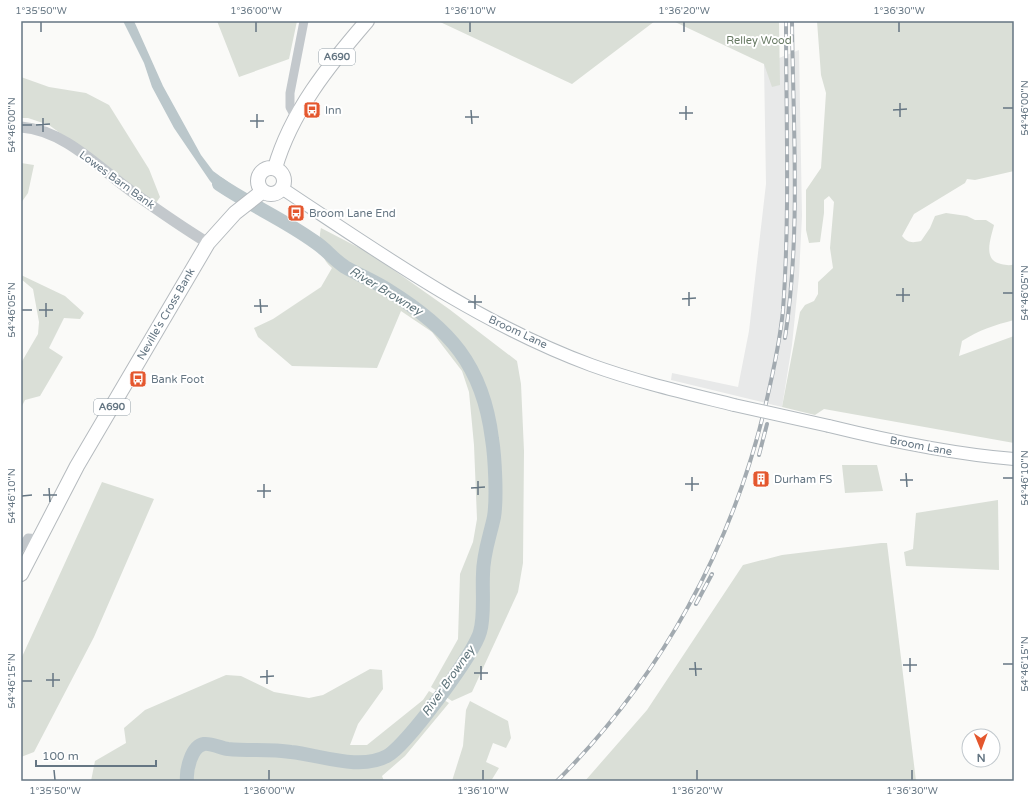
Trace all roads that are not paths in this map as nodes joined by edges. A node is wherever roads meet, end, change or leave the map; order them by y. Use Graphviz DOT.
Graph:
graph roads {
  1 [pos="304,21"];
  2 [pos="367,21"];
  3 [pos="296,118"];
  4 [pos="21,127"];
  5 [pos="275,168"];
  6 [pos="283,189"];
  7 [pos="263,191"];
  8 [pos="208,243"];
  9 [pos="1014,459"];
  10 [pos="39,539"];
  11 [pos="21,548"];
  12 [pos="21,574"];
  1 -- 3 [label="street"];
  2 -- 3 [label="main road, A690"];
  3 -- 5 [label="main road, A690"];
  4 -- 8 [label="street, Lowes Barn Bank"];
  5 -- 6 [label="main road"];
  5 -- 7 [label="main road"];
  6 -- 7 [label="main road"];
  6 -- 9 [label="main road, Broom Lane, bridge"];
  7 -- 8 [label="main road, A690"];
  8 -- 10 [label="main road, Neville's Cross Bank / A690"];
  10 -- 11 [label="street"];
  10 -- 12 [label="main road, Neville's Cross Bank / A690"];
}
